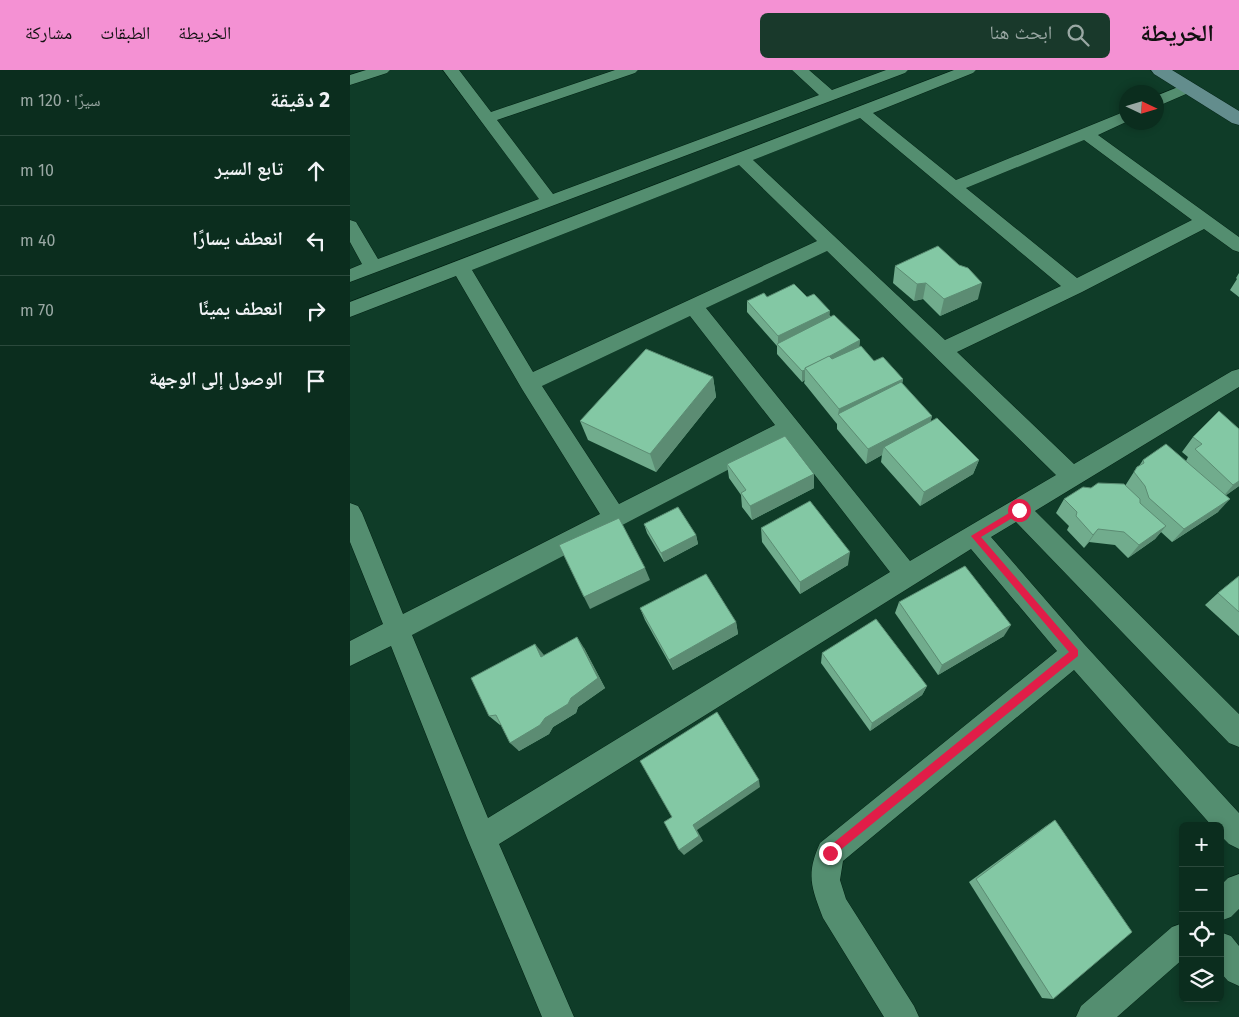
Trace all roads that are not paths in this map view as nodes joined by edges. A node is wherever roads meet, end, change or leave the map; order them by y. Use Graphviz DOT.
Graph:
graph roads {
  1 [pos="382,70"];
  2 [pos="451,70"];
  3 [pos="800,70"];
  4 [pos="900,70"];
  5 [pos="968,70"];
  6 [pos="1160,70"];
  7 [pos="620,72"];
  8 [pos="350,80"];
  9 [pos="1188,88"];
  10 [pos="830,96"];
  11 [pos="1164,98"];
  12 [pos="861,111"];
  13 [pos="486,119"];
  14 [pos="1119,119"];
  15 [pos="1239,119"];
  16 [pos="1086,134"];
  17 [pos="741,158"];
  18 [pos="954,186"];
  19 [pos="550,202"];
  20 [pos="1205,221"];
  21 [pos="350,226"];
  22 [pos="830,242"];
  23 [pos="1239,246"];
  24 [pos="373,267"];
  25 [pos="461,268"];
  26 [pos="350,276"];
  27 [pos="1075,287"];
  28 [pos="694,306"];
  29 [pos="350,310"];
  30 [pos="943,350"];
  31 [pos="1239,378"];
  32 [pos="529,382"];
  33 [pos="791,427"];
  34 [pos="1073,477"];
  35 [pos="1019,510"];
  36 [pos="350,512"];
  37 [pos="615,518"];
  38 [pos="975,536"];
  39 [pos="907,575"];
  40 [pos="398,630"];
  41 [pos="1075,653"];
  42 [pos="350,654"];
  43 [pos="1239,733"];
  44 [pos="1239,834"];
  45 [pos="482,838"];
  46 [pos="1239,889"];
  47 [pos="1224,902"];
  48 [pos="1179,941"];
  49 [pos="1224,952"];
  50 [pos="1239,970"];
  51 [pos="550,1014"];
  52 [pos="903,1017"];
  53 [pos="1092,1017"];
  1 -- 8 [label="street"];
  2 -- 13 [label="street"];
  3 -- 10 [label="street"];
  4 -- 10 [label="street"];
  5 -- 12 [label="street"];
  6 -- 9 [label="street"];
  7 -- 13 [label="street"];
  9 -- 11 [label="street"];
  9 -- 15 [label="street"];
  10 -- 19 [label="street"];
  12 -- 17 [label="street"];
  12 -- 18 [label="street"];
  13 -- 19 [label="street"];
  14 -- 16 [label="street"];
  16 -- 18 [label="street"];
  16 -- 20 [label="street"];
  17 -- 22 [label="street"];
  17 -- 25 [label="street"];
  18 -- 27 [label="street"];
  19 -- 24 [label="street"];
  20 -- 23 [label="street"];
  20 -- 27 [label="street"];
  21 -- 24 [label="street"];
  22 -- 28 [label="street"];
  22 -- 30 [label="street"];
  24 -- 26 [label="street"];
  25 -- 29 [label="street"];
  25 -- 32 [label="street"];
  27 -- 30 [label="street"];
  28 -- 32 [label="street"];
  28 -- 33 [label="street"];
  30 -- 34 [label="street"];
  31 -- 34 [label="street"];
  32 -- 37 [label="street"];
  33 -- 37 [label="street"];
  33 -- 39 [label="street"];
  34 -- 35 [label="street"];
  35 -- 38 [label="street"];
  35 -- 43 [label="street"];
  36 -- 40 [label="street"];
  37 -- 40 [label="street"];
  38 -- 39 [label="street"];
  38 -- 41 [label="street"];
  39 -- 45 [label="street"];
  40 -- 42 [label="street"];
  40 -- 45 [label="street"];
  41 -- 44 [label="street"];
  41 -- 52 [label="street"];
  45 -- 51 [label="street"];
  46 -- 47 [label="street"];
  48 -- 53 [label="street"];
  49 -- 50 [label="street"];
}
